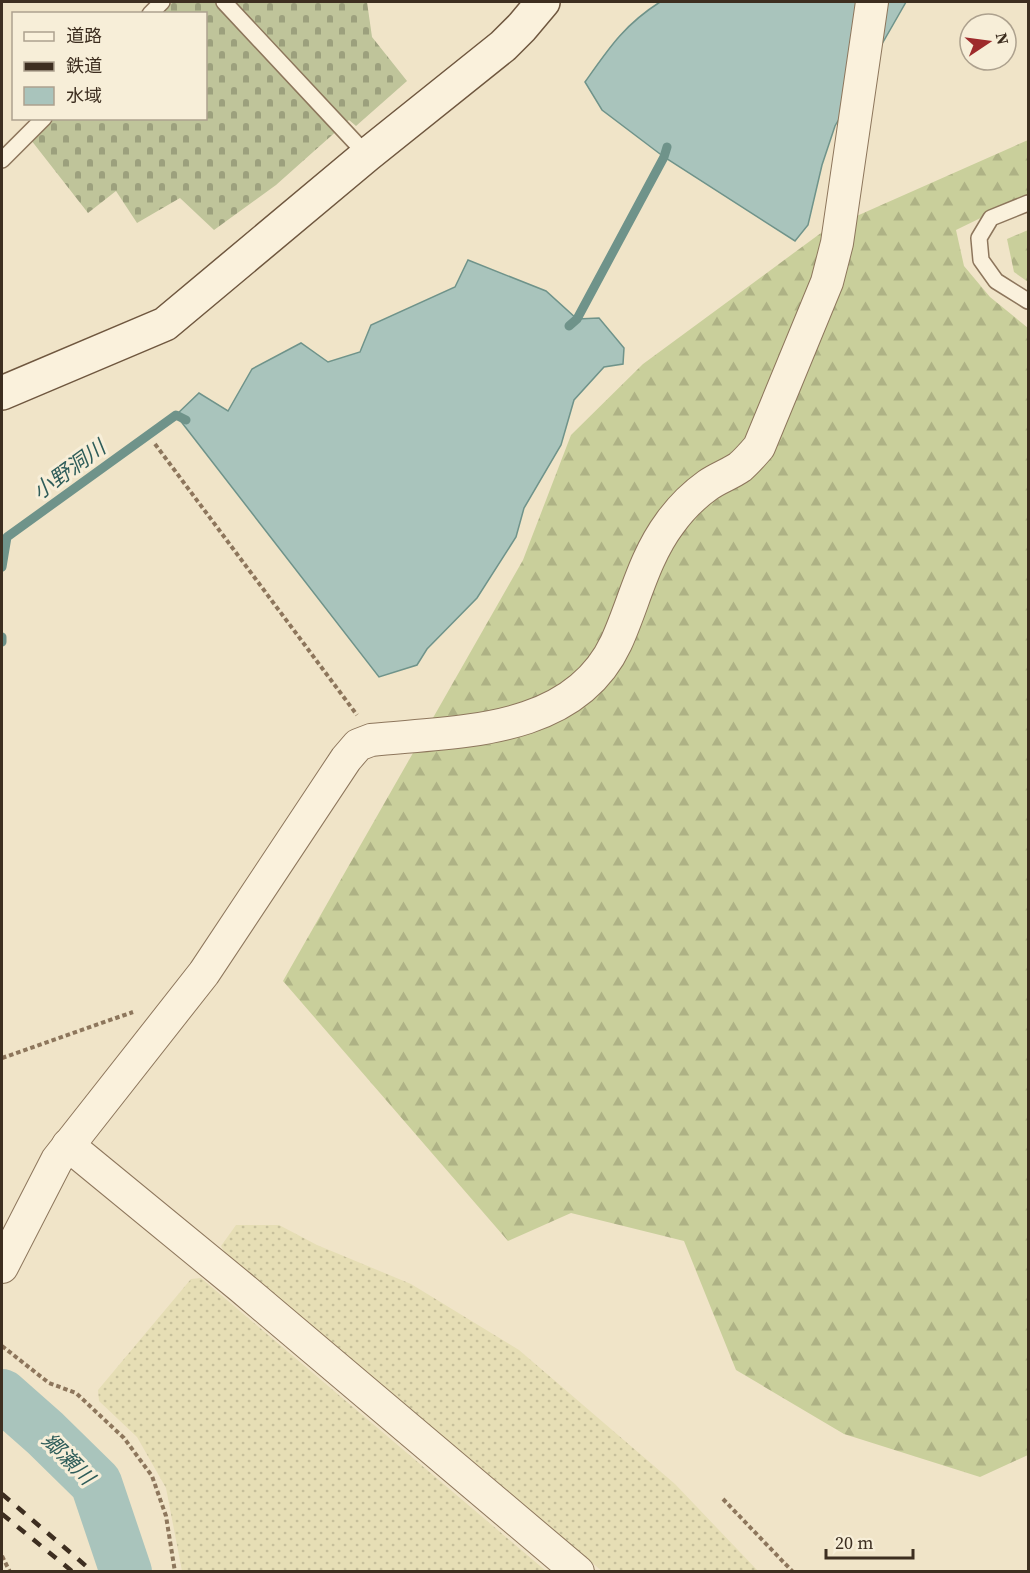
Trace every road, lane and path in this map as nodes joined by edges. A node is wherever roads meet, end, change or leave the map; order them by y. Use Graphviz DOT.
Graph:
graph roads {
  1 [pos="224,2"];
  2 [pos="543,2"];
  3 [pos="872,2"];
  4 [pos="42,120"];
  5 [pos="367,155"];
  6 [pos="2,160"];
  7 [pos="1029,203"];
  8 [pos="1029,301"];
  9 [pos="2,393"];
  10 [pos="155,444"];
  11 [pos="371,740"];
  12 [pos="169,1017"];
  13 [pos="2,1058"];
  14 [pos="68,1145"];
  15 [pos="2,1267"];
  16 [pos="2,1346"];
  17 [pos="723,1499"];
  18 [pos="2,1556"];
  19 [pos="10,1572"];
  20 [pos="175,1572"];
  21 [pos="578,1572"];
  22 [pos="793,1572"];
  1 -- 5 [label="lane"];
  2 -- 5 [label="street"];
  3 -- 11 [label="street"];
  4 -- 6 [label="lane"];
  5 -- 9 [label="street"];
  7 -- 8 [label="lane"];
  10 -- 11 [label="path"];
  11 -- 12 [label="street"];
  12 -- 13 [label="path"];
  12 -- 14 [label="street"];
  14 -- 15 [label="street"];
  14 -- 21 [label="street"];
  16 -- 20 [label="path"];
  17 -- 22 [label="path"];
  18 -- 19 [label="path"];
}
